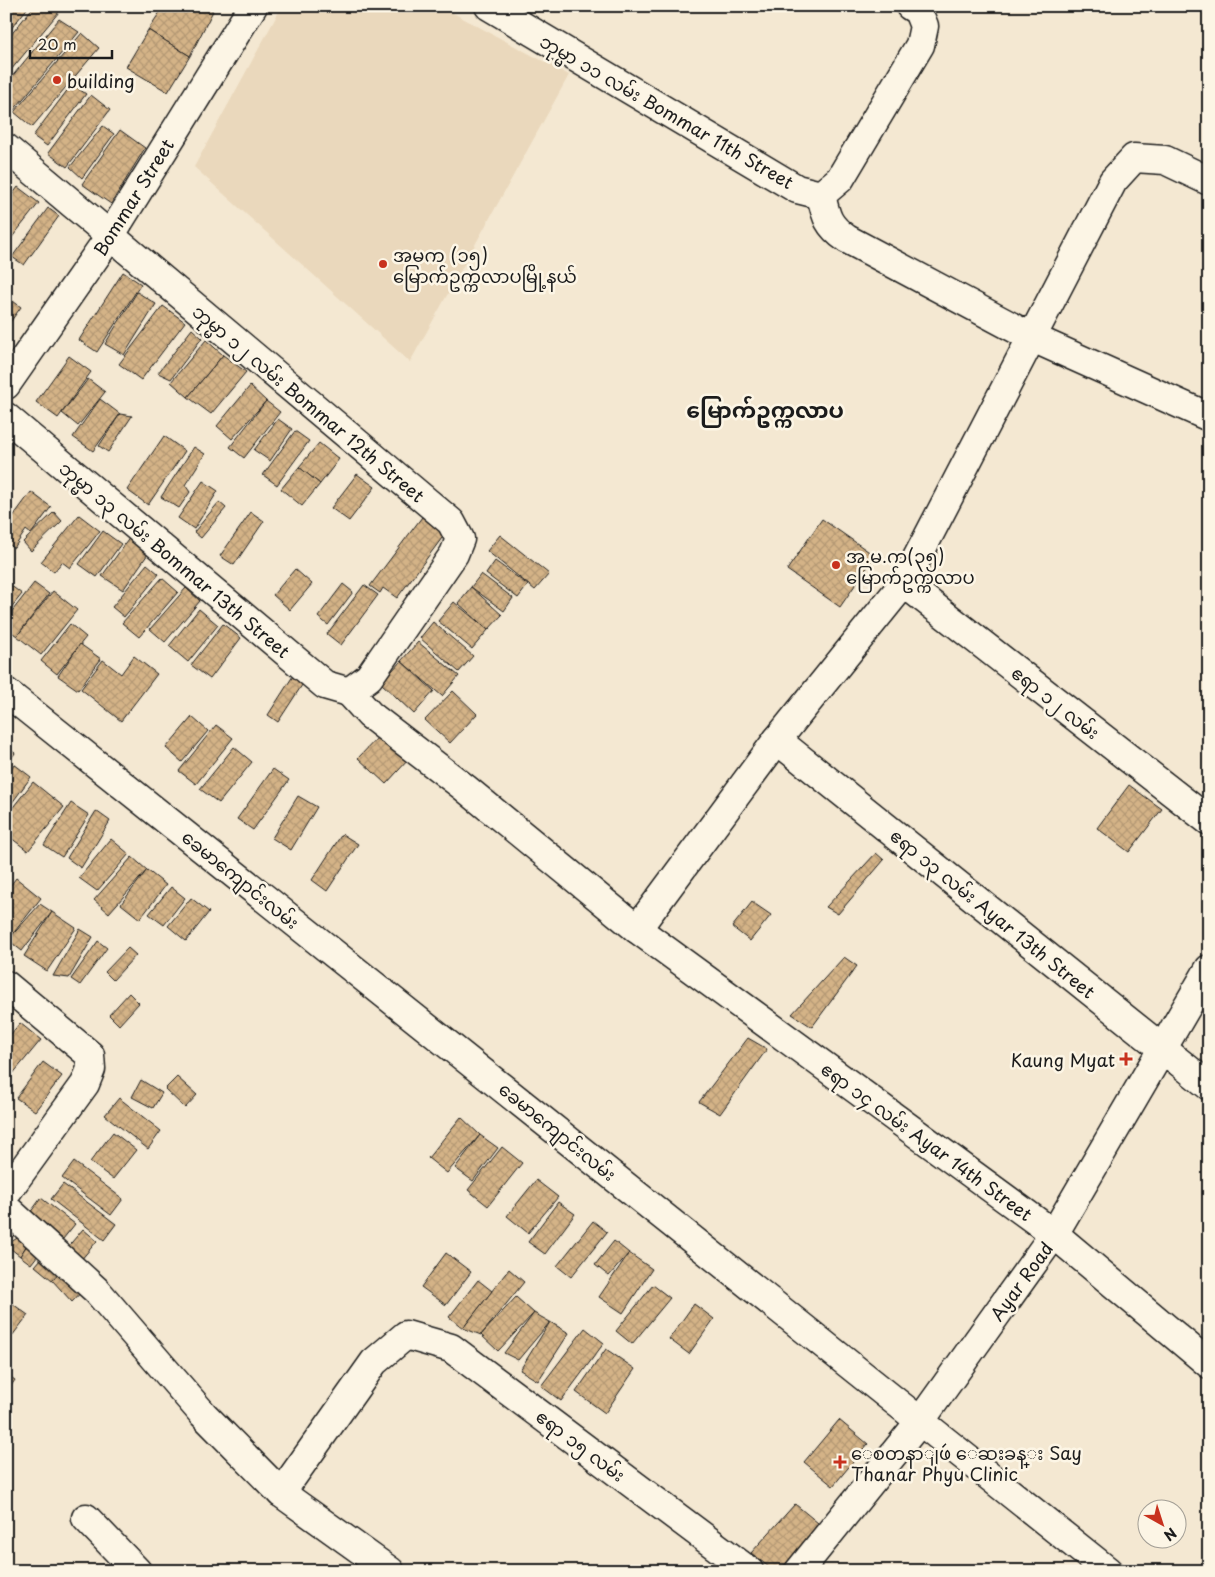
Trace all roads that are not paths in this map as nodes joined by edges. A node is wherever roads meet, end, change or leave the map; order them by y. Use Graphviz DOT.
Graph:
graph roads {
  1 [pos="253,6"];
  2 [pos="489,6"];
  3 [pos="910,6"];
  4 [pos="6,148"];
  5 [pos="1209,180"];
  6 [pos="821,194"];
  7 [pos="110,236"];
  8 [pos="1033,338"];
  9 [pos="6,384"];
  10 [pos="6,417"];
  11 [pos="1209,417"];
  12 [pos="904,583"];
  13 [pos="6,692"];
  14 [pos="349,692"];
  15 [pos="777,740"];
  16 [pos="1209,821"];
  17 [pos="637,929"];
  18 [pos="1209,969"];
  19 [pos="6,985"];
  20 [pos="1162,1048"];
  21 [pos="1209,1086"];
  22 [pos="6,1192"];
  23 [pos="6,1208"];
  24 [pos="1054,1234"];
  25 [pos="1209,1364"];
  26 [pos="921,1420"];
  27 [pos="281,1493"];
  28 [pos="86,1518"];
  29 [pos="137,1571"];
  30 [pos="390,1571"];
  31 [pos="749,1571"];
  32 [pos="799,1571"];
  33 [pos="1108,1571"];
  1 -- 7 [label="street, Bommar Street"];
  2 -- 6 [label="street, ဘုမ္မာ ၁၁ လမ်း Bommar 11th Street"];
  3 -- 6 [label="street"];
  4 -- 7 [label="street, ဘုမ္မာ ၁၂ လမ်း Bommar 12th Street"];
  5 -- 8 [label="street"];
  6 -- 8 [label="street"];
  7 -- 9 [label="street, Bommar Street"];
  7 -- 14 [label="street, ဘုမ္မာ ၁၂ လမ်း Bommar 12th Street"];
  8 -- 11 [label="street"];
  8 -- 12 [label="street"];
  10 -- 14 [label="street, ဘုမ္မာ ၁၃ လမ်း Bommar 13th Street"];
  12 -- 15 [label="street"];
  12 -- 16 [label="street, ဧရာ ၁၂ လမ်း"];
  13 -- 26 [label="street, ခေမာကျောင်းလမ်း"];
  14 -- 17 [label="street, ဧရာ ၁၄ လမ်း Ayar 14th Street"];
  15 -- 17 [label="street"];
  15 -- 20 [label="street, ဧရာ ၁၃ လမ်း Ayar 13th Street"];
  17 -- 24 [label="street, ဧရာ ၁၄ လမ်း Ayar 14th Street"];
  18 -- 20 [label="street, Ayar Road"];
  19 -- 22 [label="street"];
  20 -- 21 [label="street, ဧရာ ၁၃ လမ်း Ayar 13th Street"];
  20 -- 24 [label="street, Ayar Road"];
  23 -- 27 [label="street"];
  24 -- 25 [label="street, ဧရာ ၁၄ လမ်း Ayar 14th Street"];
  24 -- 26 [label="street, Ayar Road"];
  26 -- 32 [label="street, Ayar Road"];
  26 -- 33 [label="street, ခေမာကျောင်းလမ်း"];
  27 -- 30 [label="street"];
  27 -- 31 [label="street, ဧရာ ၁၅ လမ်း"];
  28 -- 29 [label="street"];
}
